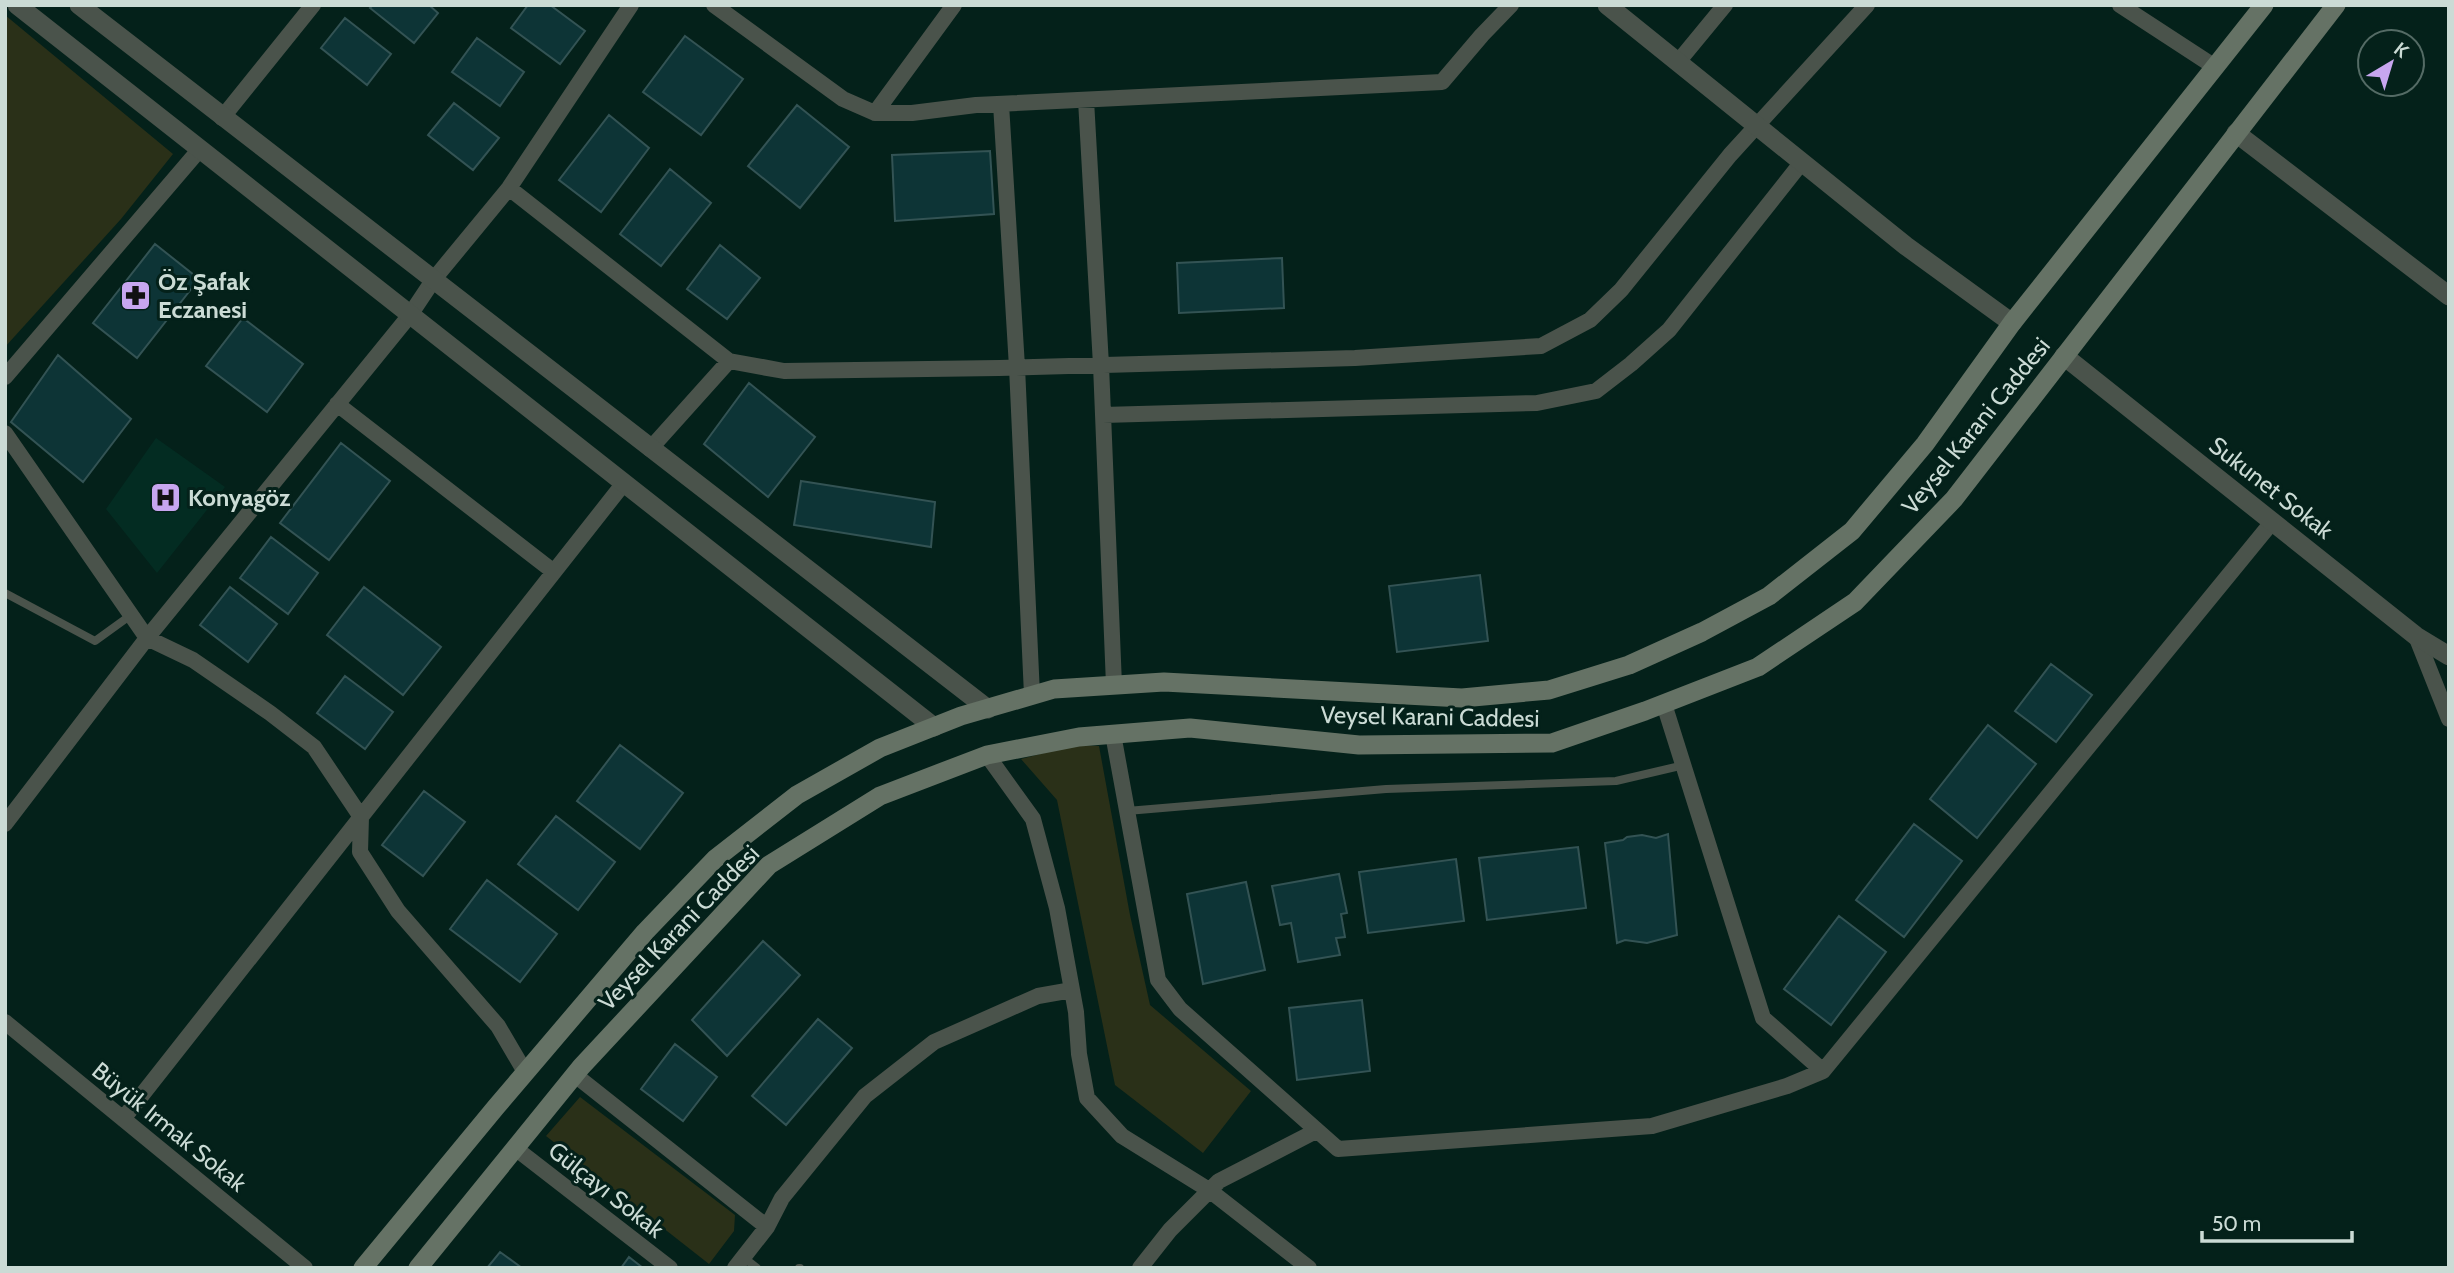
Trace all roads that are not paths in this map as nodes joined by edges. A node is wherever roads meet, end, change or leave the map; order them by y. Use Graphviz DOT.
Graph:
graph roads {
  1 [pos="17,5"];
  2 [pos="79,5"];
  3 [pos="313,5"];
  4 [pos="631,5"];
  5 [pos="714,5"];
  6 [pos="954,5"];
  7 [pos="1511,5"];
  8 [pos="1608,5"];
  9 [pos="1725,5"];
  10 [pos="1867,5"];
  11 [pos="2120,5"];
  12 [pos="2264,5"];
  13 [pos="2336,5"];
  14 [pos="1678,62"];
  15 [pos="2215,67"];
  16 [pos="1086,100"];
  17 [pos="1001,104"];
  18 [pos="875,113"];
  19 [pos="222,118"];
  20 [pos="1756,125"];
  21 [pos="2236,133"];
  22 [pos="200,149"];
  23 [pos="1802,162"];
  24 [pos="509,188"];
  25 [pos="434,279"];
  26 [pos="2449,296"];
  27 [pos="410,315"];
  28 [pos="2012,323"];
  29 [pos="2064,356"];
  30 [pos="729,360"];
  31 [pos="1101,365"];
  32 [pos="1017,367"];
  33 [pos="5,377"];
  34 [pos="337,404"];
  35 [pos="1103,415"];
  36 [pos="5,433"];
  37 [pos="650,449"];
  38 [pos="624,483"];
  39 [pos="2273,521"];
  40 [pos="554,572"];
  41 [pos="5,593"];
  42 [pos="131,615"];
  43 [pos="2416,636"];
  44 [pos="147,638"];
  45 [pos="2449,656"];
  46 [pos="1114,685"];
  47 [pos="1032,695"];
  48 [pos="1664,704"];
  49 [pos="988,709"];
  50 [pos="2449,719"];
  51 [pos="934,727"];
  52 [pos="1114,734"];
  53 [pos="987,755"];
  54 [pos="1684,765"];
  55 [pos="1127,811"];
  56 [pos="361,817"];
  57 [pos="5,824"];
  58 [pos="1072,990"];
  59 [pos="5,1021"];
  60 [pos="1823,1071"];
  61 [pos="525,1072"];
  62 [pos="575,1074"];
  63 [pos="123,1119"];
  64 [pos="1317,1131"];
  65 [pos="515,1148"];
  66 [pos="1209,1190"];
  67 [pos="766,1227"];
  68 [pos="739,1262"];
  69 [pos="305,1268"];
  70 [pos="363,1268"];
  71 [pos="418,1268"];
  72 [pos="670,1268"];
  73 [pos="757,1268"];
  74 [pos="1140,1268"];
  75 [pos="1308,1268"];
  1 -- 22 [label="street"];
  2 -- 19 [label="street"];
  3 -- 19 [label="street"];
  4 -- 24 [label="street"];
  5 -- 18 [label="street"];
  6 -- 18 [label="street"];
  7 -- 16 [label="street"];
  8 -- 14 [label="street"];
  9 -- 14 [label="street"];
  10 -- 20 [label="street"];
  11 -- 15 [label="street"];
  12 -- 15 [label="main road, Veysel Karani Caddesi"];
  13 -- 21 [label="main road, Veysel Karani Caddesi"];
  14 -- 20 [label="street"];
  15 -- 28 [label="main road, Veysel Karani Caddesi"];
  16 -- 17 [label="street"];
  16 -- 31 [label="street"];
  17 -- 18 [label="street"];
  17 -- 32 [label="street"];
  19 -- 25 [label="street"];
  20 -- 23 [label="street"];
  20 -- 31 [label="street"];
  21 -- 26 [label="street"];
  21 -- 29 [label="main road, Veysel Karani Caddesi"];
  22 -- 27 [label="street"];
  22 -- 33 [label="street"];
  23 -- 28 [label="street"];
  23 -- 35 [label="street"];
  24 -- 25 [label="street"];
  24 -- 30 [label="street"];
  25 -- 27 [label="street"];
  25 -- 37 [label="street"];
  27 -- 34 [label="street"];
  27 -- 38 [label="street"];
  28 -- 46 [label="main road, Veysel Karani Caddesi"];
  29 -- 39 [label="street, Sukunet Sokak"];
  29 -- 48 [label="main road, Veysel Karani Caddesi"];
  30 -- 32 [label="street"];
  30 -- 37 [label="street"];
  31 -- 32 [label="street"];
  31 -- 35 [label="street"];
  32 -- 47 [label="street"];
  34 -- 40 [label="street"];
  34 -- 44 [label="street"];
  35 -- 46 [label="street"];
  36 -- 42 [label="street"];
  37 -- 49 [label="street"];
  38 -- 40 [label="street"];
  38 -- 51 [label="street"];
  39 -- 43 [label="street, Sukunet Sokak"];
  39 -- 60 [label="street"];
  40 -- 56 [label="street"];
  41 -- 42 [label="lane"];
  42 -- 44 [label="street"];
  43 -- 45 [label="street, Sukunet Sokak"];
  43 -- 50 [label="street"];
  44 -- 56 [label="street"];
  44 -- 57 [label="street"];
  46 -- 47 [label="main road, Veysel Karani Caddesi"];
  47 -- 49 [label="main road, Veysel Karani Caddesi"];
  48 -- 52 [label="main road, Veysel Karani Caddesi"];
  48 -- 54 [label="street"];
  49 -- 51 [label="main road, Veysel Karani Caddesi"];
  51 -- 61 [label="main road, Veysel Karani Caddesi"];
  52 -- 53 [label="main road, Veysel Karani Caddesi"];
  52 -- 55 [label="street"];
  53 -- 58 [label="street"];
  53 -- 62 [label="main road, Veysel Karani Caddesi"];
  54 -- 55 [label="lane"];
  54 -- 60 [label="street"];
  55 -- 64 [label="street"];
  56 -- 61 [label="street"];
  56 -- 63 [label="street"];
  58 -- 66 [label="street"];
  58 -- 67 [label="street"];
  59 -- 63 [label="street, Büyük Irmak Sokak"];
  60 -- 64 [label="street"];
  61 -- 70 [label="main road, Veysel Karani Caddesi"];
  62 -- 65 [label="main road, Veysel Karani Caddesi"];
  62 -- 67 [label="street"];
  63 -- 69 [label="street, Büyük Irmak Sokak"];
  64 -- 66 [label="street"];
  65 -- 71 [label="main road, Veysel Karani Caddesi"];
  65 -- 72 [label="street, Gülçayı Sokak"];
  66 -- 74 [label="street"];
  66 -- 75 [label="street"];
  67 -- 68 [label="street"];
  68 -- 73 [label="lane"];
}
